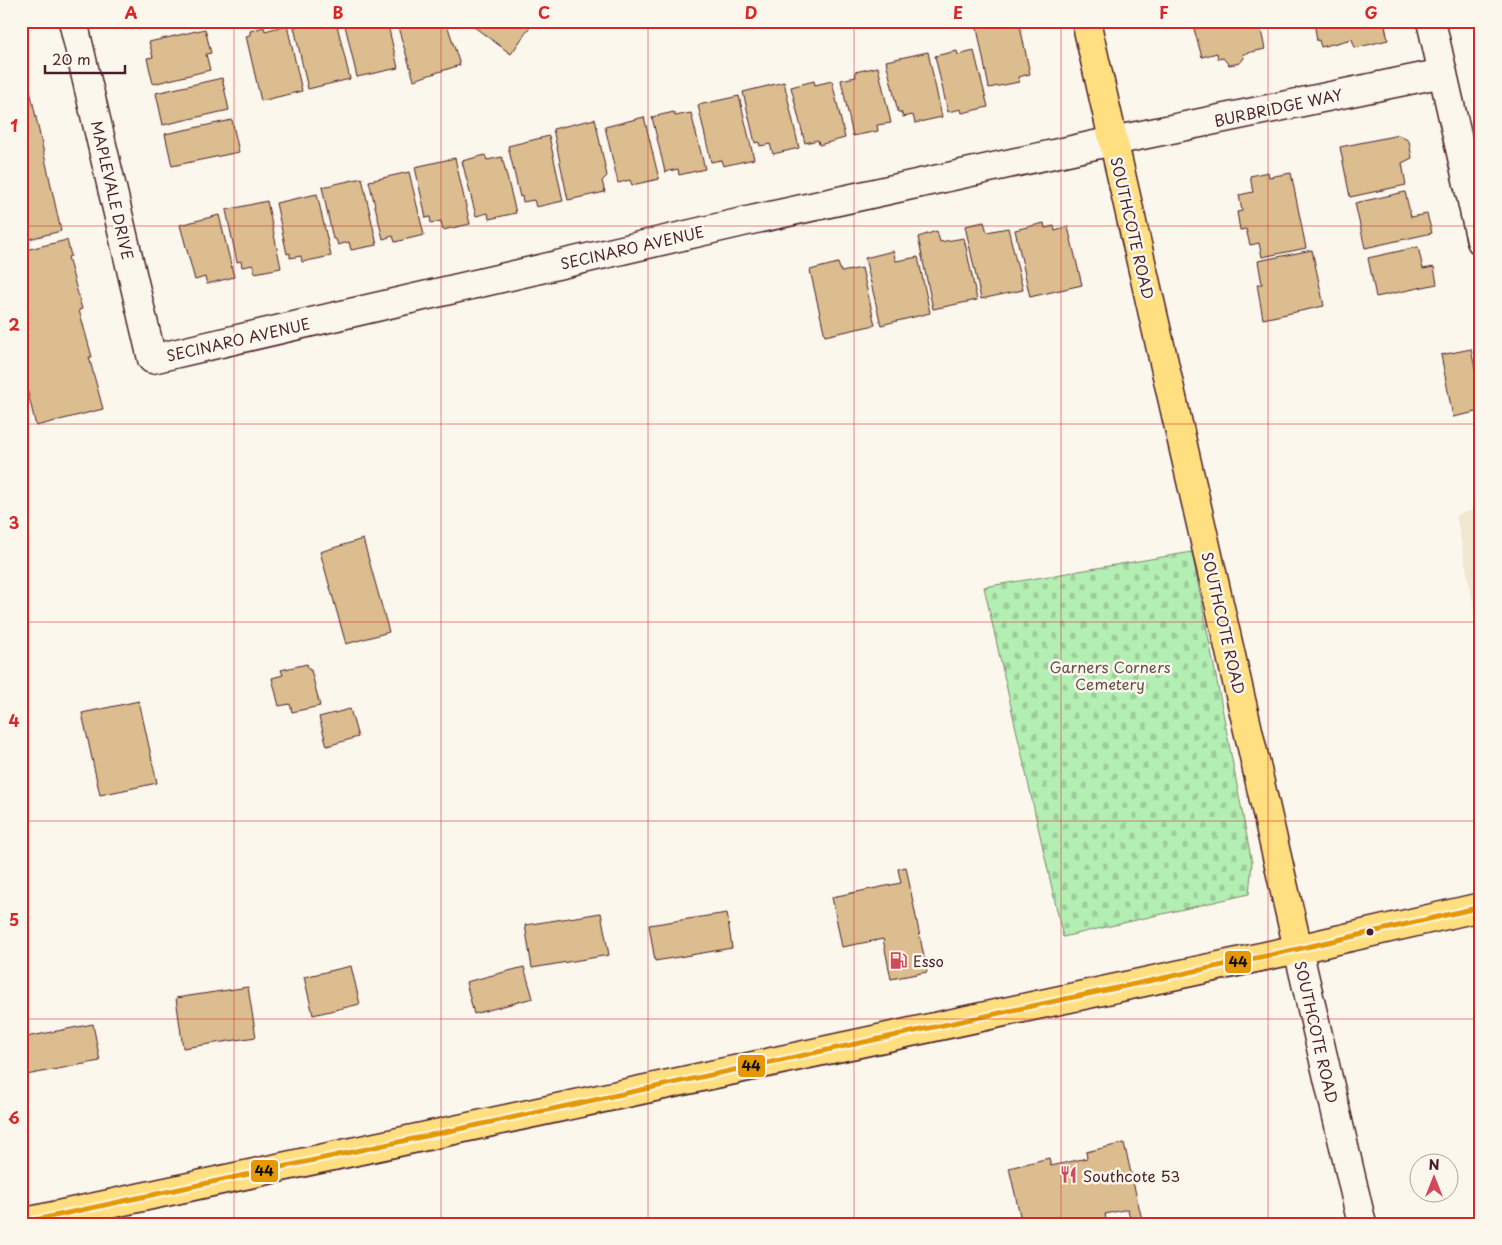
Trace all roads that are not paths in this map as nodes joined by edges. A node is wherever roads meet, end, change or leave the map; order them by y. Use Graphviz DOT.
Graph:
graph roads {
  1 [pos="73,21"];
  2 [pos="1086,21"];
  3 [pos="1431,21"];
  4 [pos="1443,73"];
  5 [pos="1113,141"];
  6 [pos="1481,241"];
  7 [pos="152,359"];
  8 [pos="1481,907"];
  9 [pos="1298,949"];
  10 [pos="21,1223"];
  11 [pos="1362,1224"];
  1 -- 7 [label="street, MAPLEVALE DRIVE"];
  2 -- 5 [label="main road, SOUTHCOTE ROAD"];
  3 -- 4 [label="street"];
  4 -- 5 [label="street, BURBRIDGE WAY"];
  4 -- 6 [label="street"];
  5 -- 7 [label="street, SECINARO AVENUE"];
  5 -- 9 [label="main road, SOUTHCOTE ROAD"];
  8 -- 9 [label="main road"];
  9 -- 10 [label="main road"];
  9 -- 11 [label="street, SOUTHCOTE ROAD"];
}
